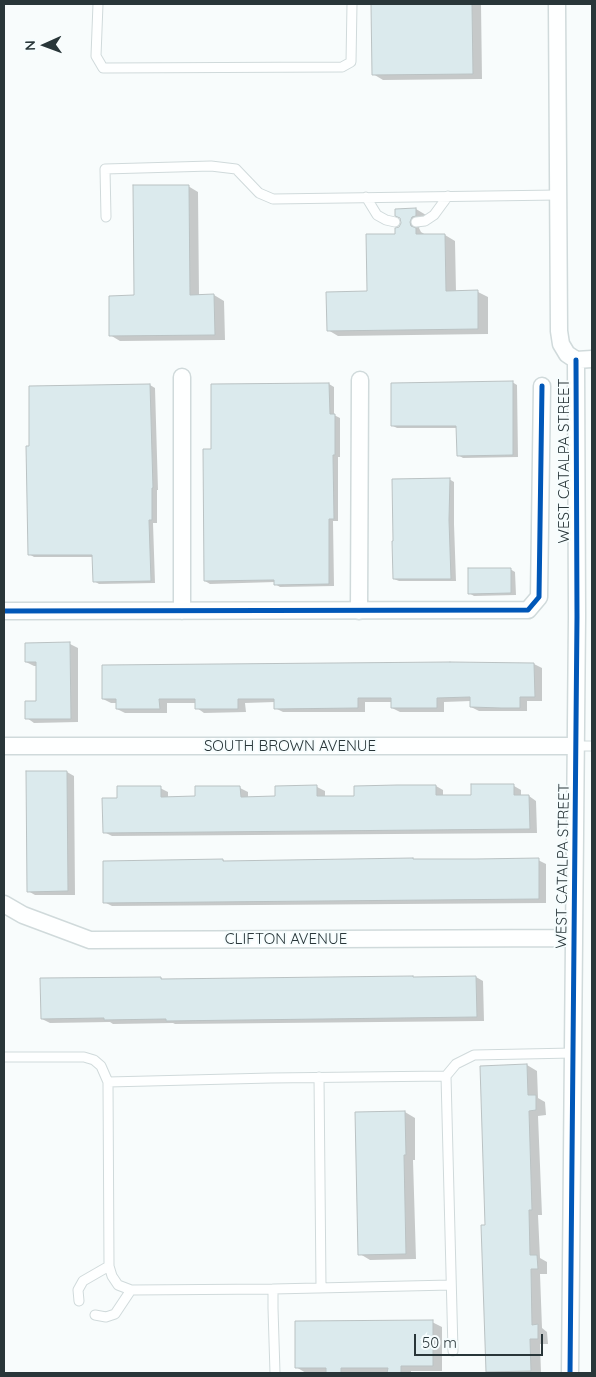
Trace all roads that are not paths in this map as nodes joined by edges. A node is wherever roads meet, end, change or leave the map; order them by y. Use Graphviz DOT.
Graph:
graph roads {
  1 [pos="98,4"];
  2 [pos="352,4"];
  3 [pos="557,4"];
  4 [pos="558,195"];
  5 [pos="448,196"];
  6 [pos="366,197"];
  7 [pos="106,217"];
  8 [pos="395,222"];
  9 [pos="416,222"];
  10 [pos="592,359"];
  11 [pos="576,360"];
  12 [pos="182,377"];
  13 [pos="360,380"];
  14 [pos="542,386"];
  15 [pos="4,611"];
  16 [pos="182,611"];
  17 [pos="359,611"];
  18 [pos="4,746"];
  19 [pos="584,746"];
  20 [pos="4,904"];
  21 [pos="574,938"];
  22 [pos="574,1053"];
  23 [pos="4,1057"];
  24 [pos="446,1076"];
  25 [pos="319,1077"];
  26 [pos="108,1082"];
  27 [pos="109,1266"];
  28 [pos="451,1285"];
  29 [pos="321,1287"];
  30 [pos="273,1289"];
  31 [pos="131,1290"];
  32 [pos="79,1301"];
  33 [pos="95,1315"];
  34 [pos="453,1351"];
  35 [pos="276,1373"];
  36 [pos="570,1373"];
  1 -- 2 [label="lane"];
  3 -- 4 [label="street, WEST CATALPA STREET"];
  4 -- 5 [label="lane"];
  4 -- 11 [label="street, WEST CATALPA STREET"];
  5 -- 6 [label="lane"];
  5 -- 9 [label="lane"];
  6 -- 7 [label="lane"];
  6 -- 8 [label="lane"];
  10 -- 11 [label="street"];
  11 -- 19 [label="street, WEST CATALPA STREET"];
  12 -- 16 [label="street"];
  13 -- 17 [label="street"];
  14 -- 17 [label="street"];
  15 -- 16 [label="street"];
  16 -- 17 [label="street"];
  18 -- 19 [label="street, SOUTH BROWN AVENUE"];
  19 -- 21 [label="street, WEST CATALPA STREET"];
  20 -- 21 [label="street, CLIFTON AVENUE"];
  21 -- 22 [label="street, WEST CATALPA STREET"];
  22 -- 24 [label="lane"];
  22 -- 36 [label="street, WEST CATALPA STREET"];
  23 -- 26 [label="lane"];
  24 -- 25 [label="lane"];
  24 -- 28 [label="lane"];
  25 -- 26 [label="lane"];
  25 -- 29 [label="lane"];
  26 -- 27 [label="lane"];
  27 -- 31 [label="lane"];
  27 -- 32 [label="lane"];
  28 -- 29 [label="lane"];
  28 -- 34 [label="lane"];
  29 -- 30 [label="lane"];
  30 -- 31 [label="lane"];
  30 -- 35 [label="lane"];
  31 -- 33 [label="lane"];
}
